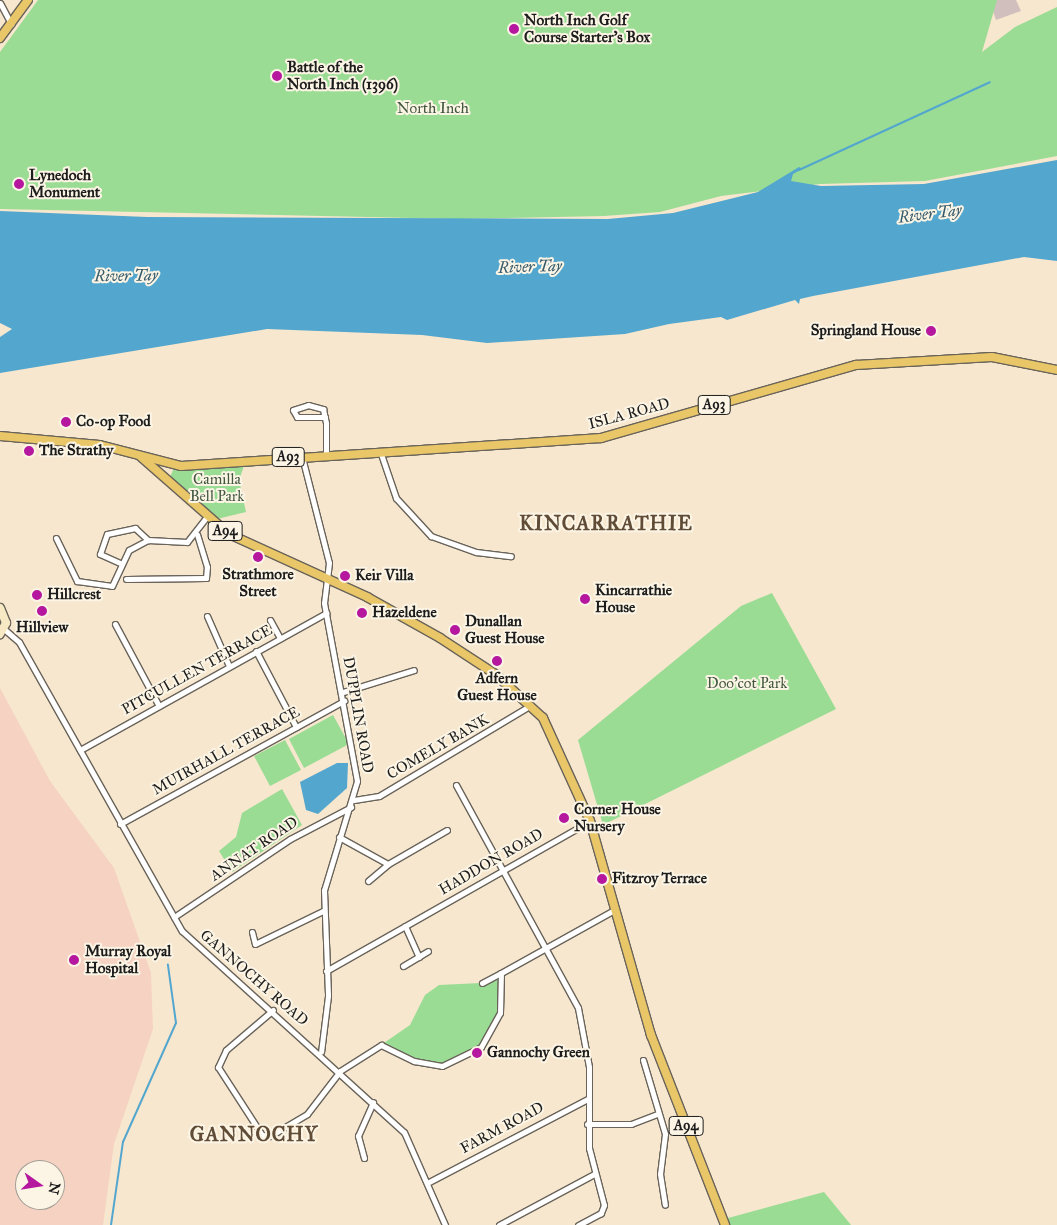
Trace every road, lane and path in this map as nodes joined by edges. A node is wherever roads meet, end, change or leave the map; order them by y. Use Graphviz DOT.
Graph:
graph roads {
  1 [pos="28,0"];
  2 [pos="0,3"];
  3 [pos="11,24"];
  4 [pos="0,38"];
  5 [pos="1057,370"];
  6 [pos="325,417"];
  7 [pos="0,436"];
  8 [pos="380,452"];
  9 [pos="326,455"];
  10 [pos="141,457"];
  11 [pos="302,457"];
  12 [pos="207,516"];
  13 [pos="197,534"];
  14 [pos="56,538"];
  15 [pos="148,540"];
  16 [pos="511,556"];
  17 [pos="120,563"];
  18 [pos="327,578"];
  19 [pos="126,579"];
  20 [pos="0,608"];
  21 [pos="326,613"];
  22 [pos="207,616"];
  23 [pos="270,620"];
  24 [pos="115,624"];
  25 [pos="2,632"];
  26 [pos="280,638"];
  27 [pos="256,651"];
  28 [pos="229,666"];
  29 [pos="414,670"];
  30 [pos="343,692"];
  31 [pos="344,701"];
  32 [pos="532,705"];
  33 [pos="158,706"];
  34 [pos="296,727"];
  35 [pos="80,750"];
  36 [pos="456,785"];
  37 [pos="354,800"];
  38 [pos="351,807"];
  39 [pos="590,821"];
  40 [pos="120,824"];
  41 [pos="447,830"];
  42 [pos="339,837"];
  43 [pos="388,864"];
  44 [pos="503,868"];
  45 [pos="368,881"];
  46 [pos="614,910"];
  47 [pos="323,911"];
  48 [pos="174,917"];
  49 [pos="405,926"];
  50 [pos="252,932"];
  51 [pos="544,945"];
  52 [pos="428,951"];
  53 [pos="418,956"];
  54 [pos="403,966"];
  55 [pos="326,971"];
  56 [pos="501,973"];
  57 [pos="482,982"];
  58 [pos="273,1010"];
  59 [pos="321,1052"];
  60 [pos="642,1060"];
  61 [pos="340,1071"];
  62 [pos="588,1099"];
  63 [pos="373,1102"];
  64 [pos="657,1114"];
  65 [pos="587,1124"];
  66 [pos="364,1158"];
  67 [pos="594,1174"];
  68 [pos="429,1182"];
  69 [pos="664,1205"];
  70 [pos="446,1225"];
  71 [pos="499,1225"];
  72 [pos="578,1225"];
  73 [pos="725,1225"];
  1 -- 3 [label="main road"];
  2 -- 3 [label="street"];
  3 -- 4 [label="main road"];
  5 -- 8 [label="main road, ISLA ROAD / A93"];
  6 -- 6 [label="street"];
  6 -- 9 [label="street"];
  7 -- 10 [label="main road, A93"];
  8 -- 9 [label="main road, ISLA ROAD / A93"];
  8 -- 16 [label="street"];
  9 -- 11 [label="main road, ISLA ROAD / A93"];
  10 -- 11 [label="main road, ISLA ROAD / A93"];
  10 -- 12 [label="main road, A94"];
  11 -- 18 [label="street, DUPPLIN ROAD"];
  12 -- 13 [label="street"];
  12 -- 18 [label="main road, A94"];
  13 -- 15 [label="street"];
  13 -- 19 [label="street"];
  14 -- 17 [label="street"];
  15 -- 17 [label="street"];
  15 -- 17 [label="street"];
  18 -- 21 [label="street, DUPPLIN ROAD"];
  18 -- 32 [label="main road, A94"];
  20 -- 25 [label="street"];
  21 -- 26 [label="street, PITCULLEN TERRACE"];
  21 -- 30 [label="street, DUPPLIN ROAD"];
  22 -- 28 [label="street"];
  23 -- 26 [label="street"];
  24 -- 33 [label="street"];
  25 -- 35 [label="street, GANNOCHY ROAD"];
  26 -- 27 [label="street, PITCULLEN TERRACE"];
  27 -- 28 [label="street, PITCULLEN TERRACE"];
  27 -- 34 [label="street"];
  28 -- 33 [label="street, PITCULLEN TERRACE"];
  29 -- 30 [label="street"];
  30 -- 31 [label="street, DUPPLIN ROAD"];
  31 -- 34 [label="street, MUIRHALL TERRACE"];
  31 -- 37 [label="street, DUPPLIN ROAD"];
  32 -- 37 [label="street, COMELY BANK"];
  32 -- 39 [label="main road, A94"];
  33 -- 35 [label="street, PITCULLEN TERRACE"];
  34 -- 40 [label="street, MUIRHALL TERRACE"];
  35 -- 40 [label="street, GANNOCHY ROAD"];
  36 -- 44 [label="street"];
  37 -- 38 [label="street, DUPPLIN ROAD"];
  38 -- 42 [label="street, DUPPLIN ROAD"];
  38 -- 48 [label="street, ANNAT ROAD"];
  39 -- 44 [label="street, HADDON ROAD"];
  39 -- 46 [label="main road, A94"];
  40 -- 48 [label="street, GANNOCHY ROAD"];
  41 -- 43 [label="street"];
  42 -- 43 [label="street"];
  42 -- 47 [label="street, DUPPLIN ROAD"];
  43 -- 45 [label="street"];
  44 -- 49 [label="street, HADDON ROAD"];
  44 -- 51 [label="street"];
  46 -- 51 [label="street"];
  46 -- 73 [label="main road, A94"];
  47 -- 50 [label="street"];
  47 -- 55 [label="street, DUPPLIN ROAD"];
  48 -- 58 [label="street, GANNOCHY ROAD"];
  49 -- 53 [label="street"];
  49 -- 55 [label="street, HADDON ROAD"];
  51 -- 56 [label="street"];
  51 -- 62 [label="street"];
  52 -- 53 [label="street"];
  53 -- 54 [label="street"];
  55 -- 59 [label="street, DUPPLIN ROAD"];
  56 -- 57 [label="street"];
  56 -- 61 [label="street"];
  58 -- 59 [label="street, GANNOCHY ROAD"];
  58 -- 61 [label="street"];
  59 -- 61 [label="street, GANNOCHY ROAD"];
  60 -- 64 [label="street"];
  61 -- 63 [label="street, GANNOCHY ROAD"];
  62 -- 65 [label="street"];
  62 -- 68 [label="street, FARM ROAD"];
  63 -- 66 [label="street"];
  63 -- 68 [label="street, GANNOCHY ROAD"];
  64 -- 65 [label="street"];
  64 -- 69 [label="street"];
  65 -- 67 [label="street"];
  67 -- 71 [label="street"];
  67 -- 72 [label="street"];
  68 -- 70 [label="street, GANNOCHY ROAD"];
}
